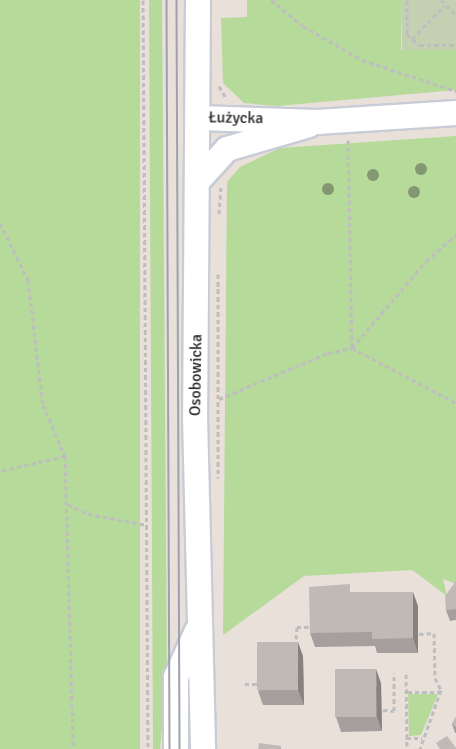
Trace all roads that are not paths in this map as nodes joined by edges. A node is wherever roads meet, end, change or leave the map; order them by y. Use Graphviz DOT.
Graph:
graph roads {
  1 [pos="198,0"];
  2 [pos="456,113"];
  3 [pos="198,118"];
  4 [pos="317,122"];
  5 [pos="227,149"];
  6 [pos="198,181"];
  7 [pos="200,626"];
  8 [pos="176,749"];
  9 [pos="203,749"];
  1 -- 3 [label="street, Osobowicka"];
  2 -- 4 [label="street, Łużycka"];
  3 -- 4 [label="street, Łużycka"];
  3 -- 5 [label="street, Łużycka"];
  3 -- 6 [label="street, Osobowicka"];
  4 -- 5 [label="street, Łużycka"];
  5 -- 6 [label="street, Łużycka"];
  6 -- 7 [label="street, Osobowicka"];
  7 -- 8 [label="street"];
  7 -- 9 [label="street, Osobowicka"];
}
